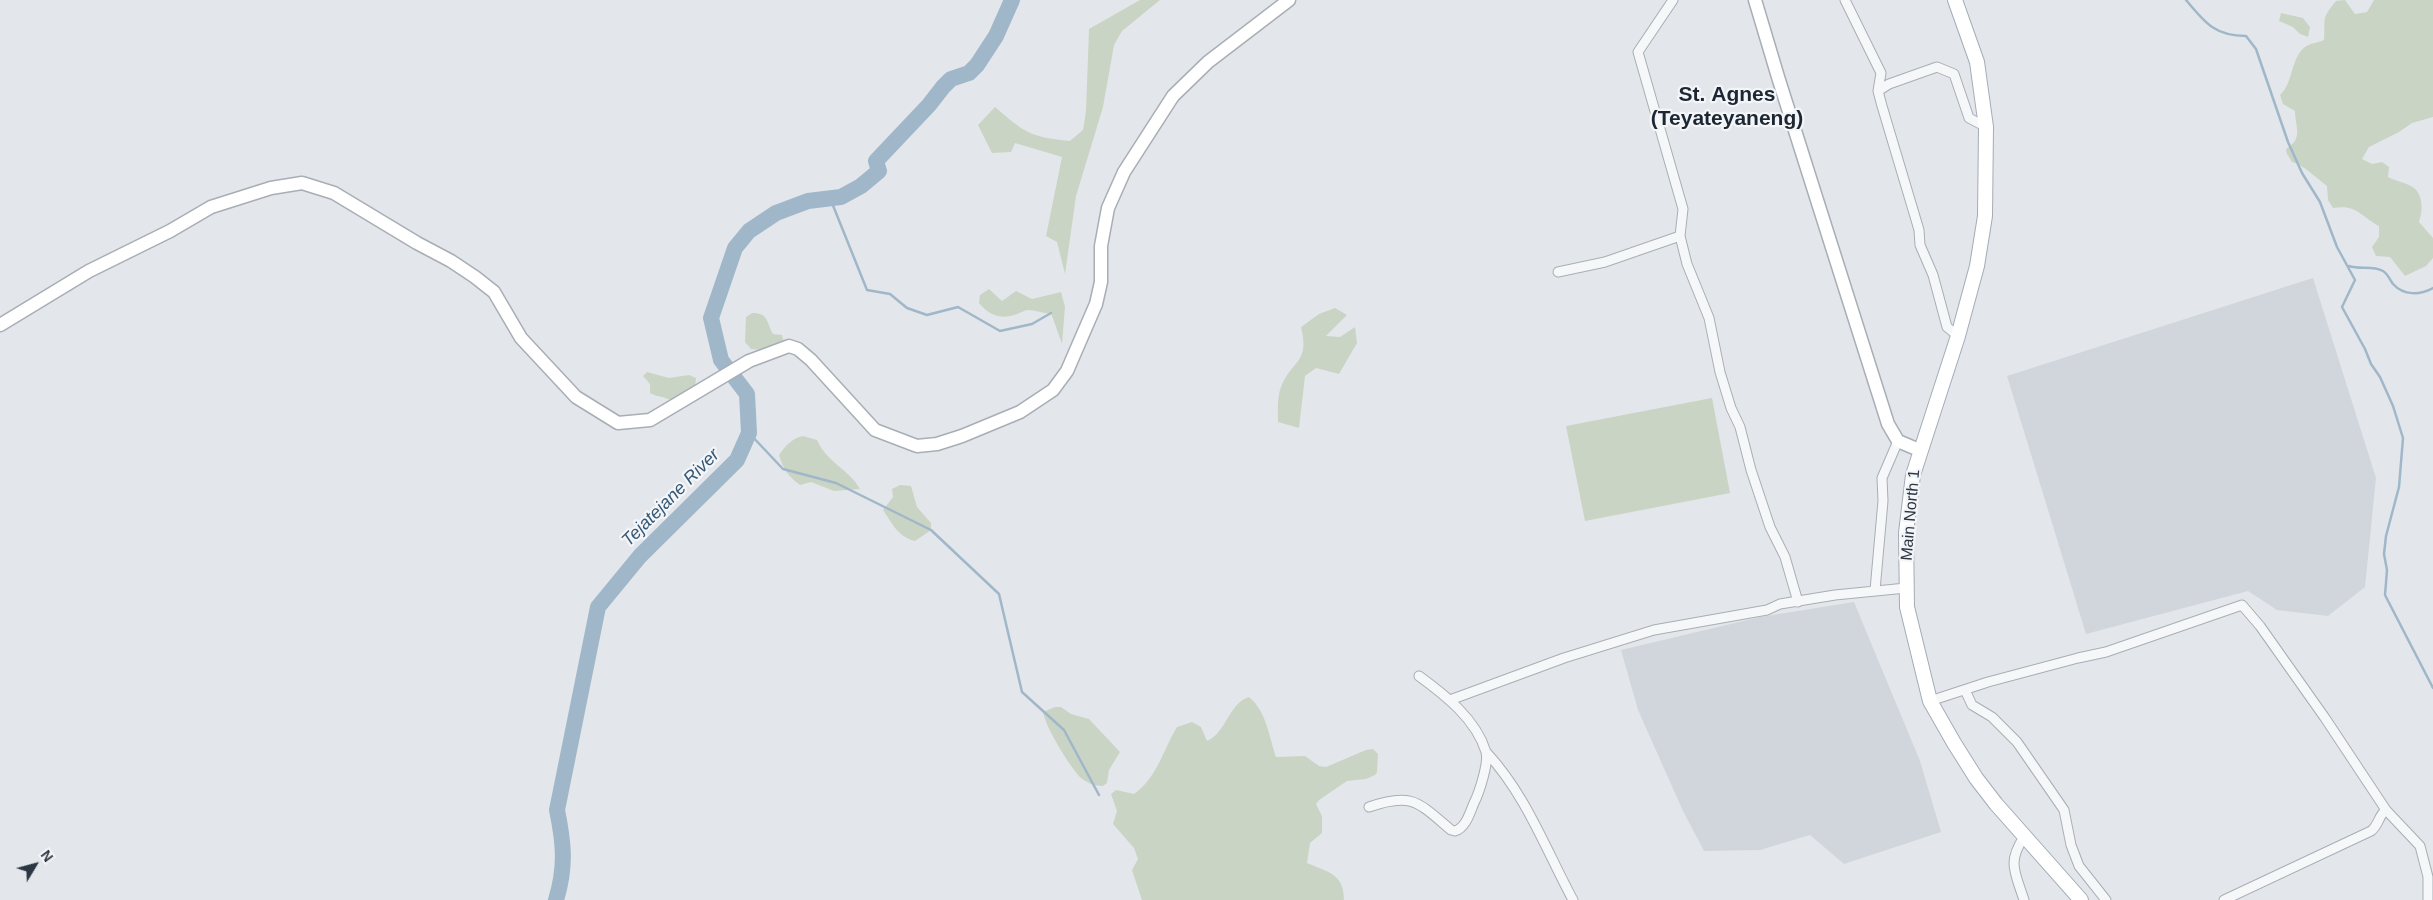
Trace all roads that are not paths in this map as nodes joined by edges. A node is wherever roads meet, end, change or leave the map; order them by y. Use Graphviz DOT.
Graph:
graph roads {
  1 [pos="1289,0"];
  2 [pos="1673,0"];
  3 [pos="1755,0"];
  4 [pos="1845,0"];
  5 [pos="1955,0"];
  6 [pos="1878,90"];
  7 [pos="1986,127"];
  8 [pos="1680,236"];
  9 [pos="1558,272"];
  10 [pos="0,325"];
  11 [pos="1958,336"];
  12 [pos="1898,440"];
  13 [pos="1919,450"];
  14 [pos="1906,588"];
  15 [pos="1875,590"];
  16 [pos="1798,602"];
  17 [pos="1419,676"];
  18 [pos="1965,690"];
  19 [pos="1450,700"];
  20 [pos="1930,701"];
  21 [pos="1486,753"];
  22 [pos="1368,807"];
  23 [pos="2386,810"];
  24 [pos="2024,837"];
  25 [pos="1574,900"];
  26 [pos="2024,900"];
  27 [pos="2082,900"];
  28 [pos="2106,900"];
  29 [pos="2224,900"];
  30 [pos="2428,900"];
  1 -- 10 [label="street"];
  2 -- 8 [label="street"];
  3 -- 12 [label="street"];
  4 -- 6 [label="street"];
  5 -- 7 [label="main road, Main North 1"];
  6 -- 7 [label="street"];
  6 -- 11 [label="street"];
  7 -- 11 [label="main road, Main North 1"];
  8 -- 9 [label="street"];
  8 -- 16 [label="street"];
  11 -- 13 [label="main road, Main North 1"];
  12 -- 13 [label="street"];
  12 -- 15 [label="street"];
  13 -- 14 [label="main road, Main North 1"];
  14 -- 15 [label="street"];
  14 -- 20 [label="main road, Main North 1"];
  15 -- 16 [label="street"];
  16 -- 19 [label="street"];
  17 -- 19 [label="street"];
  18 -- 20 [label="street"];
  18 -- 23 [label="street"];
  18 -- 28 [label="street"];
  19 -- 21 [label="street"];
  20 -- 24 [label="main road, Main North 1"];
  21 -- 22 [label="street"];
  21 -- 25 [label="street"];
  23 -- 29 [label="street"];
  23 -- 30 [label="street"];
  24 -- 26 [label="street"];
  24 -- 27 [label="main road, Main North 1"];
}
